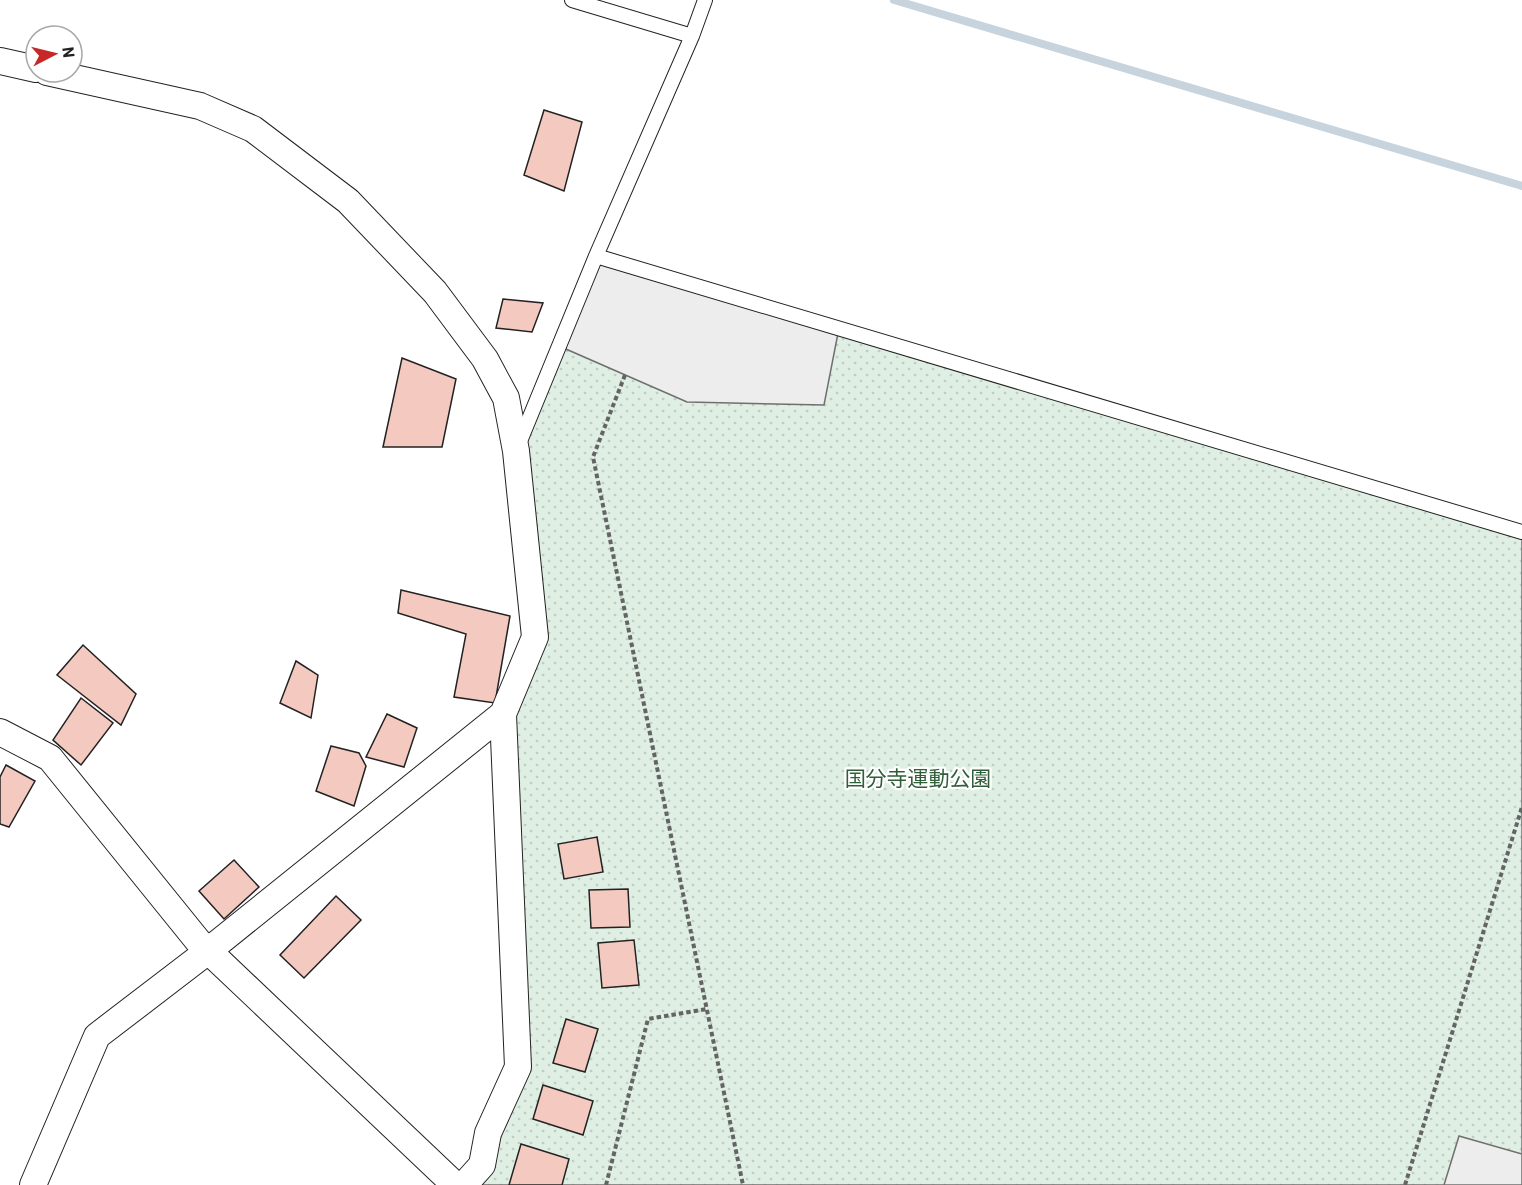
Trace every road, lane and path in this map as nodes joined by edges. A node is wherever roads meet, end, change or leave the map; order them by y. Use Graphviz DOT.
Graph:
graph roads {
  1 [pos="572,0"];
  2 [pos="705,0"];
  3 [pos="692,36"];
  4 [pos="0,61"];
  5 [pos="24,66"];
  6 [pos="84,80"];
  7 [pos="596,256"];
  8 [pos="626,375"];
  9 [pos="516,450"];
  10 [pos="1522,532"];
  11 [pos="503,714"];
  12 [pos="0,732"];
  13 [pos="1522,807"];
  14 [pos="208,951"];
  15 [pos="706,1009"];
  16 [pos="33,1185"];
  17 [pos="455,1185"];
  18 [pos="464,1185"];
  19 [pos="606,1185"];
  20 [pos="743,1185"];
  21 [pos="1405,1185"];
  1 -- 3 [label="lane"];
  2 -- 3 [label="lane"];
  3 -- 7 [label="lane"];
  4 -- 5 [label="street"];
  6 -- 9 [label="street"];
  7 -- 9 [label="lane"];
  7 -- 10 [label="lane"];
  8 -- 15 [label="path"];
  9 -- 11 [label="street"];
  11 -- 14 [label="street"];
  11 -- 18 [label="street"];
  12 -- 14 [label="street"];
  13 -- 21 [label="path"];
  14 -- 16 [label="street"];
  14 -- 17 [label="street"];
  15 -- 19 [label="path"];
  15 -- 20 [label="path"];
}
